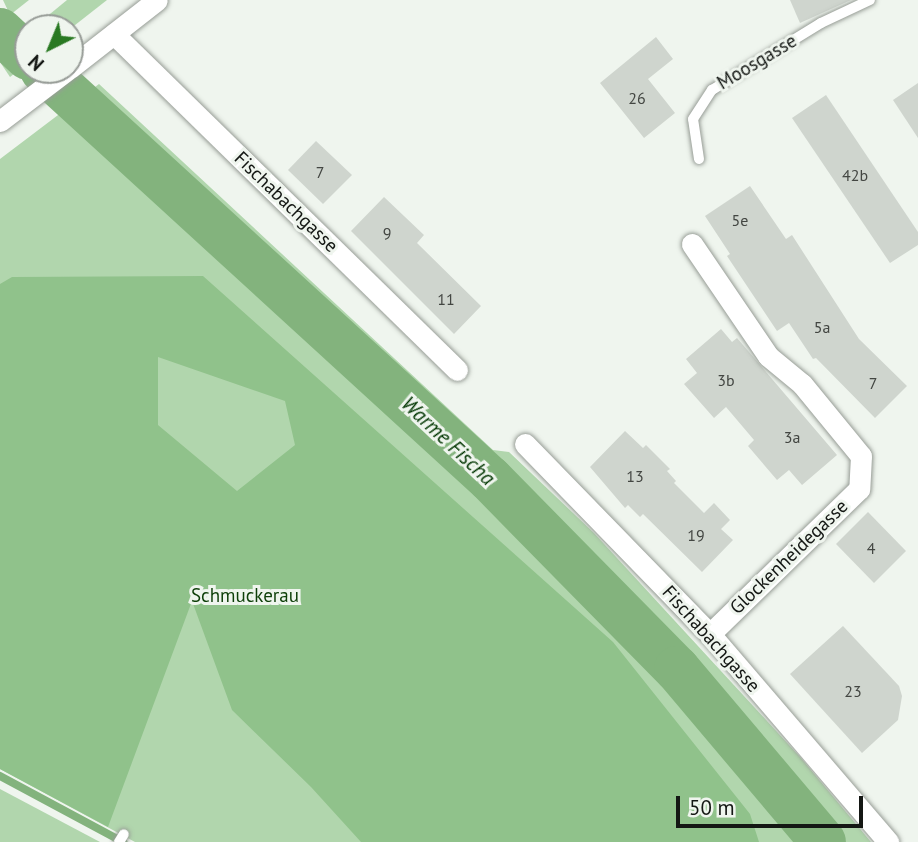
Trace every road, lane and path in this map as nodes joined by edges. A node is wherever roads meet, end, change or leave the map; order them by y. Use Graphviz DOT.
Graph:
graph roads {
  1 [pos="157,0"];
  2 [pos="870,0"];
  3 [pos="114,34"];
  4 [pos="84,57"];
  5 [pos="48,84"];
  6 [pos="0,121"];
  7 [pos="699,159"];
  8 [pos="692,244"];
  9 [pos="457,370"];
  10 [pos="525,444"];
  11 [pos="710,634"];
  12 [pos="888,842"];
  1 -- 3 [label="street"];
  2 -- 7 [label="lane, Moosgasse"];
  3 -- 4 [label="street"];
  3 -- 9 [label="street, Fischabachgasse"];
  5 -- 6 [label="street"];
  8 -- 11 [label="street, Glockenheidegasse"];
  10 -- 11 [label="street, Fischabachgasse"];
  11 -- 12 [label="street, Fischabachgasse"];
}
